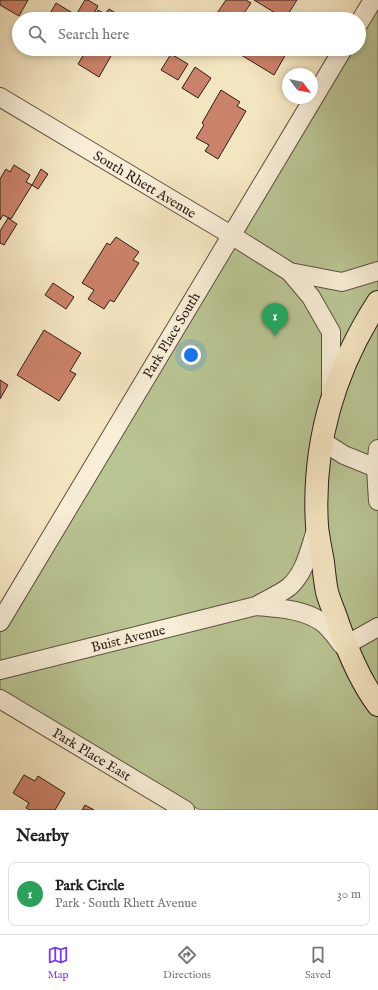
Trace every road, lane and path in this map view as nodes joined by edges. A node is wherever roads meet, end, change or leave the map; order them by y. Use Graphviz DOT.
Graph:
graph roads {
  1 [pos="373,0"];
  2 [pos="366,12"];
  3 [pos="339,56"];
  4 [pos="0,97"];
  5 [pos="231,235"];
  6 [pos="378,271"];
  7 [pos="290,272"];
  8 [pos="378,302"];
  9 [pos="331,400"];
  10 [pos="322,442"];
  11 [pos="378,449"];
  12 [pos="376,468"];
  13 [pos="378,501"];
  14 [pos="317,527"];
  15 [pos="256,606"];
  16 [pos="0,622"];
  17 [pos="378,627"];
  18 [pos="348,650"];
  19 [pos="0,670"];
  20 [pos="0,699"];
  21 [pos="378,705"];
  22 [pos="185,810"];
  1 -- 2 [label="street"];
  3 -- 5 [label="street, Park Place South"];
  4 -- 5 [label="street, South Rhett Avenue"];
  5 -- 7 [label="street, South Rhett Avenue"];
  5 -- 16 [label="street, Park Place South"];
  6 -- 7 [label="street, South Rhett Avenue"];
  7 -- 9 [label="street, South Rhett Avenue"];
  8 -- 9 [label="main road"];
  9 -- 10 [label="main road"];
  10 -- 12 [label="street"];
  10 -- 14 [label="main road"];
  11 -- 12 [label="street"];
  12 -- 13 [label="street"];
  14 -- 15 [label="street, Buist Avenue"];
  14 -- 18 [label="main road"];
  15 -- 18 [label="street, Buist Avenue"];
  15 -- 19 [label="street, Buist Avenue"];
  17 -- 18 [label="street"];
  18 -- 21 [label="main road"];
  20 -- 22 [label="street, Park Place East"];
}
